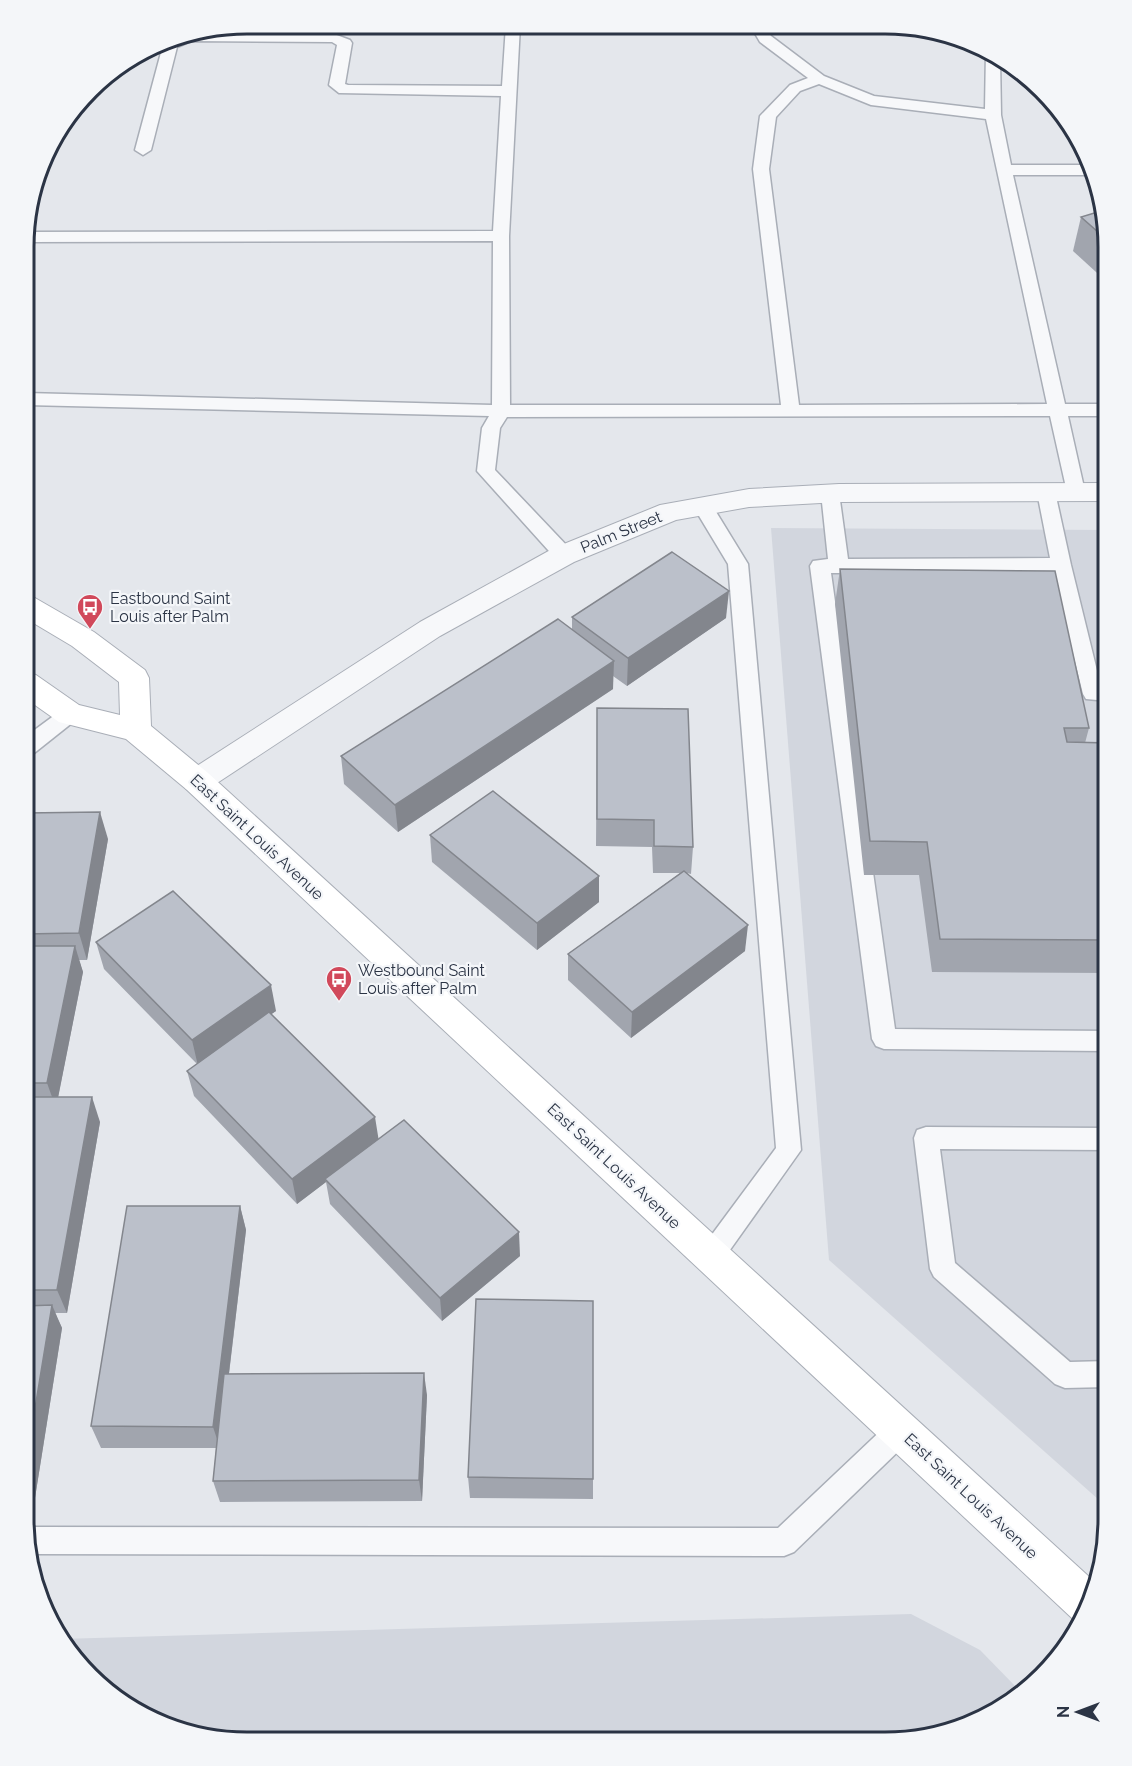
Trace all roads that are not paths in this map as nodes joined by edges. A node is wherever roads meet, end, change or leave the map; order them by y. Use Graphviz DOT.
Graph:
graph roads {
  1 [pos="762,34"];
  2 [pos="512,35"];
  3 [pos="214,37"];
  4 [pos="169,50"];
  5 [pos="992,64"];
  6 [pos="819,79"];
  7 [pos="509,91"];
  8 [pos="993,115"];
  9 [pos="143,150"];
  10 [pos="1004,170"];
  11 [pos="1083,170"];
  12 [pos="501,236"];
  13 [pos="35,237"];
  14 [pos="34,399"];
  15 [pos="1058,410"];
  16 [pos="1098,410"];
  17 [pos="501,411"];
  18 [pos="790,412"];
  19 [pos="1046,492"];
  20 [pos="1076,492"];
  21 [pos="1098,492"];
  22 [pos="830,494"];
  23 [pos="703,506"];
  24 [pos="564,555"];
  25 [pos="1061,565"];
  26 [pos="839,566"];
  27 [pos="34,610"];
  28 [pos="34,689"];
  29 [pos="1098,694"];
  30 [pos="70,714"];
  31 [pos="136,730"];
  32 [pos="34,741"];
  33 [pos="197,781"];
  34 [pos="1098,1041"];
  35 [pos="1098,1139"];
  36 [pos="711,1256"];
  37 [pos="1098,1374"];
  38 [pos="900,1431"];
  39 [pos="36,1540"];
  40 [pos="1082,1598"];
  1 -- 6 [label="lane"];
  2 -- 7 [label="lane"];
  3 -- 7 [label="lane"];
  4 -- 9 [label="lane"];
  5 -- 8 [label="lane"];
  6 -- 8 [label="lane"];
  6 -- 18 [label="lane"];
  7 -- 12 [label="lane"];
  8 -- 10 [label="lane"];
  10 -- 11 [label="lane"];
  10 -- 15 [label="lane"];
  12 -- 13 [label="lane"];
  12 -- 17 [label="lane"];
  14 -- 17 [label="lane"];
  15 -- 16 [label="lane"];
  15 -- 18 [label="lane"];
  15 -- 20 [label="lane"];
  17 -- 18 [label="lane"];
  17 -- 24 [label="lane"];
  19 -- 20 [label="street, Palm Street"];
  19 -- 22 [label="street, Palm Street"];
  19 -- 25 [label="lane"];
  20 -- 21 [label="street, Palm Street"];
  22 -- 23 [label="street, Palm Street"];
  22 -- 26 [label="lane"];
  23 -- 24 [label="street, Palm Street"];
  23 -- 36 [label="lane"];
  24 -- 33 [label="street, Palm Street"];
  25 -- 26 [label="lane"];
  25 -- 29 [label="lane"];
  26 -- 34 [label="lane"];
  27 -- 31 [label="main road"];
  28 -- 30 [label="main road, East Saint Louis Avenue"];
  30 -- 31 [label="main road, East Saint Louis Avenue"];
  30 -- 32 [label="lane"];
  31 -- 33 [label="main road, East Saint Louis Avenue"];
  33 -- 36 [label="main road, East Saint Louis Avenue"];
  35 -- 37 [label="lane"];
  36 -- 38 [label="main road, East Saint Louis Avenue"];
  38 -- 39 [label="lane"];
  38 -- 40 [label="main road, East Saint Louis Avenue"];
}
